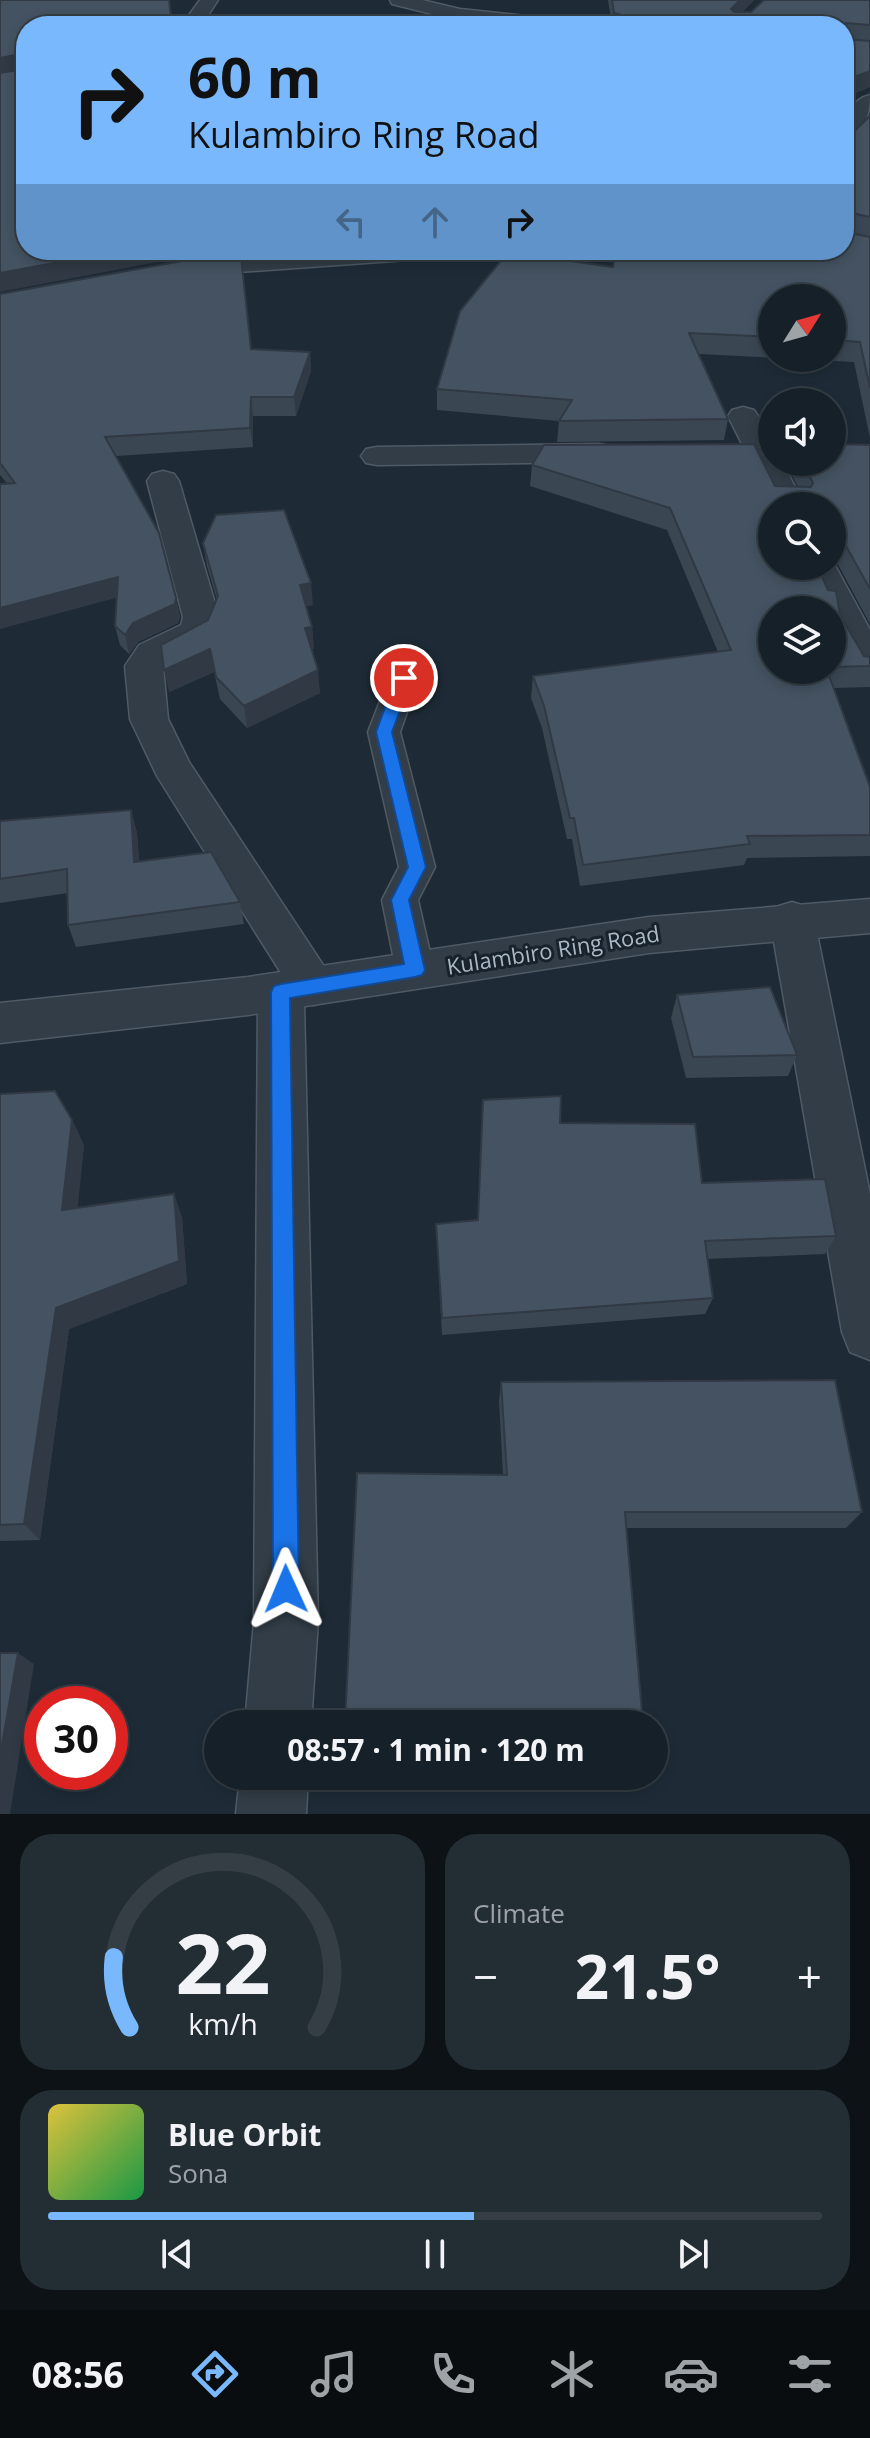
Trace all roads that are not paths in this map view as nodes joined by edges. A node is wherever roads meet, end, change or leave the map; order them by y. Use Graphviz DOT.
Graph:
graph roads {
  1 [pos="399,0"];
  2 [pos="468,16"];
  3 [pos="870,101"];
  4 [pos="854,121"];
  5 [pos="310,260"];
  6 [pos="158,272"];
  7 [pos="743,416"];
  8 [pos="623,453"];
  9 [pos="377,456"];
  10 [pos="163,481"];
  11 [pos="778,492"];
  12 [pos="826,580"];
  13 [pos="870,666"];
  14 [pos="404,678"];
  15 [pos="870,916"];
  16 [pos="792,919"];
  17 [pos="415,970"];
  18 [pos="297,989"];
  19 [pos="0,1023"];
  20 [pos="870,1332"];
  21 [pos="279,1710"];
  22 [pos="273,1790"];
  23 [pos="271,1814"];
  1 -- 2 [label="street"];
  3 -- 4 [label="street"];
  5 -- 6 [label="street"];
  7 -- 11 [label="street"];
  8 -- 9 [label="street"];
  10 -- 18 [label="street"];
  12 -- 13 [label="street"];
  14 -- 17 [label="lane"];
  15 -- 16 [label="street, Kulambiro Ring Road"];
  16 -- 17 [label="street, Kulambiro Ring Road"];
  16 -- 20 [label="street"];
  17 -- 18 [label="street, Kulambiro Ring Road"];
  18 -- 19 [label="street, Kulambiro Ring Road"];
  18 -- 21 [label="street"];
  22 -- 23 [label="street"];
}
